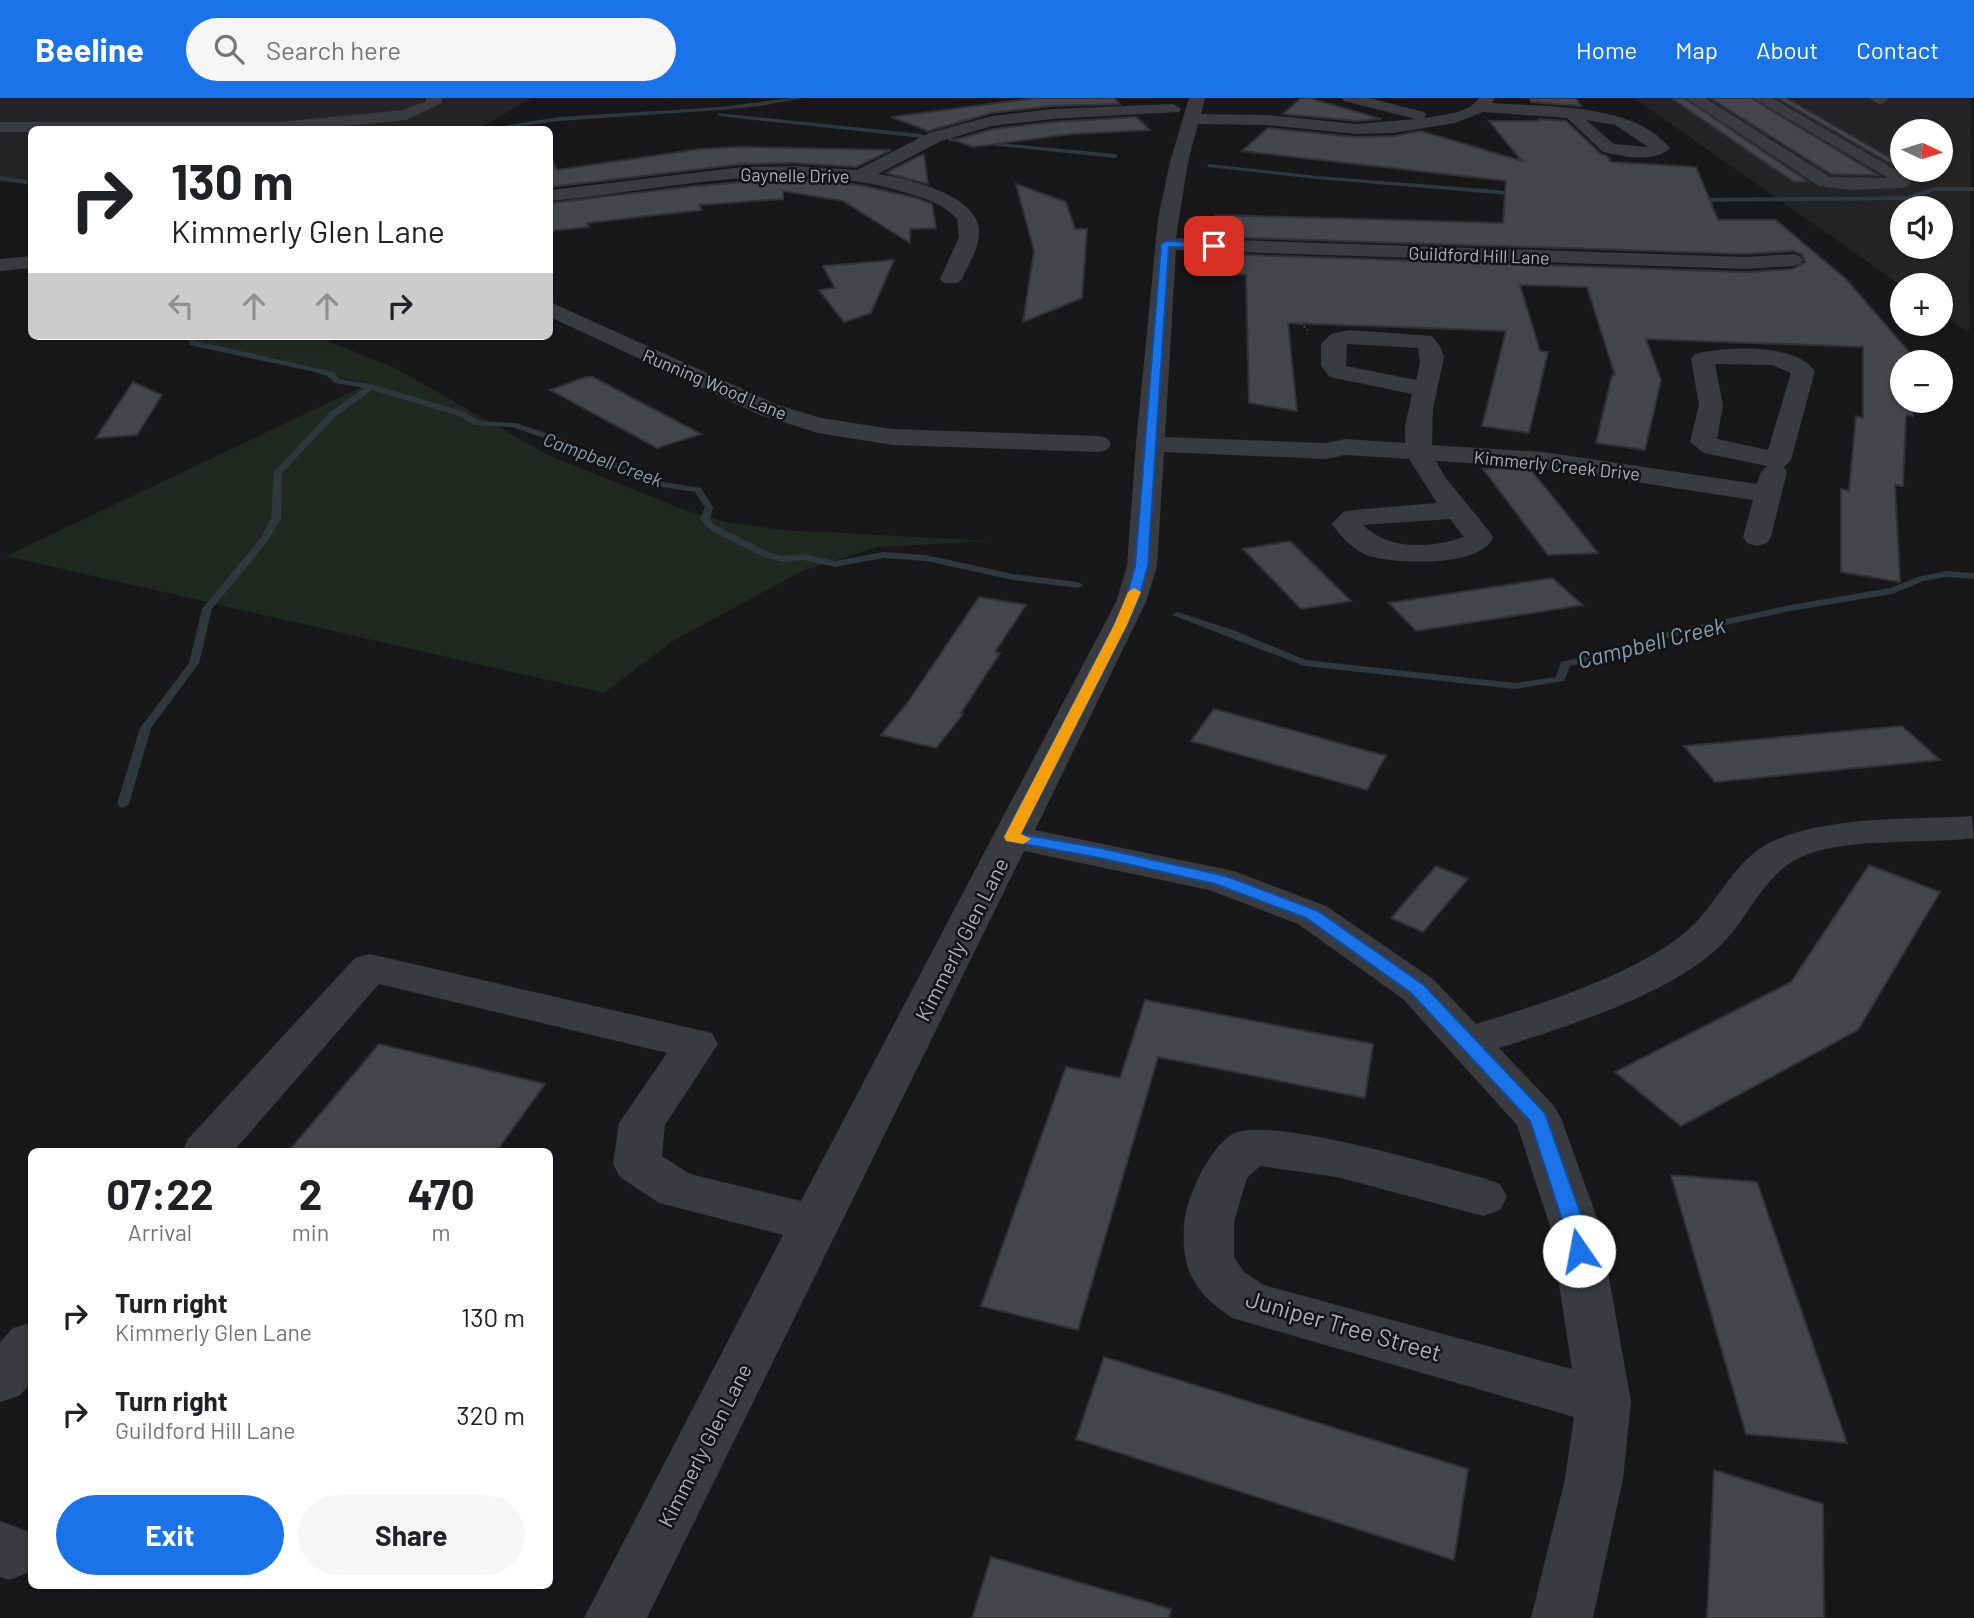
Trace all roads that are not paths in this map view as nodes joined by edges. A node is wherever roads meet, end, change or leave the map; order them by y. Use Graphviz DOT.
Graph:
graph roads {
  1 [pos="434,98"];
  2 [pos="1350,98"];
  3 [pos="1761,98"];
  4 [pos="1791,98"];
  5 [pos="1700,99"];
  6 [pos="1485,102"];
  7 [pos="1402,104"];
  8 [pos="1188,109"];
  9 [pos="260,112"];
  10 [pos="1579,114"];
  11 [pos="0,117"];
  12 [pos="1438,122"];
  13 [pos="1296,124"];
  14 [pos="303,126"];
  15 [pos="0,127"];
  16 [pos="28,127"];
  17 [pos="1462,131"];
  18 [pos="1422,142"];
  19 [pos="1890,154"];
  20 [pos="1890,162"];
  21 [pos="1836,165"];
  22 [pos="859,176"];
  23 [pos="1902,182"];
  24 [pos="1867,184"];
  25 [pos="553,197"];
  26 [pos="1166,244"];
  27 [pos="1793,260"];
  28 [pos="28,262"];
  29 [pos="0,265"];
  30 [pos="951,279"];
  31 [pos="553,310"];
  32 [pos="1425,388"];
  33 [pos="1150,437"];
  34 [pos="1098,444"];
  35 [pos="1418,451"];
  36 [pos="1778,460"];
  37 [pos="1767,494"];
  38 [pos="1458,510"];
  39 [pos="1757,537"];
  40 [pos="1972,827"];
  41 [pos="1012,837"];
  42 [pos="1469,1042"];
  43 [pos="209,1148"];
  44 [pos="1483,1197"];
  45 [pos="817,1224"];
  46 [pos="28,1348"];
  47 [pos="0,1379"];
  48 [pos="1604,1402"];
  49 [pos="615,1618"];
  50 [pos="1562,1618"];
  1 -- 14 [label="street"];
  2 -- 7 [label="street"];
  3 -- 20 [label="street"];
  4 -- 19 [label="street"];
  5 -- 24 [label="street"];
  6 -- 10 [label="street"];
  6 -- 12 [label="street"];
  7 -- 12 [label="street"];
  8 -- 13 [label="street"];
  8 -- 22 [label="street"];
  8 -- 26 [label="street, Kimmerly Glen Lane"];
  9 -- 11 [label="street"];
  12 -- 13 [label="street"];
  12 -- 17 [label="street"];
  13 -- 18 [label="street"];
  15 -- 16 [label="street"];
  21 -- 24 [label="street"];
  22 -- 25 [label="street, Gaynelle Drive"];
  22 -- 30 [label="street, Gaynelle Drive"];
  23 -- 24 [label="street"];
  26 -- 27 [label="street, Guildford Hill Lane"];
  26 -- 33 [label="street, Kimmerly Glen Lane"];
  28 -- 29 [label="street"];
  31 -- 34 [label="street, Running Wood Lane"];
  32 -- 35 [label="street"];
  33 -- 35 [label="street, Kimmerly Creek Drive"];
  33 -- 41 [label="street, Kimmerly Glen Lane"];
  35 -- 37 [label="street, Kimmerly Creek Drive"];
  35 -- 38 [label="street"];
  36 -- 36 [label="street"];
  36 -- 37 [label="street"];
  37 -- 39 [label="street"];
  40 -- 42 [label="street"];
  41 -- 42 [label="street"];
  41 -- 45 [label="street, Kimmerly Glen Lane"];
  42 -- 48 [label="street"];
  43 -- 45 [label="street"];
  44 -- 48 [label="street, Juniper Tree Street"];
  45 -- 49 [label="street, Kimmerly Glen Lane"];
  46 -- 47 [label="street"];
  48 -- 50 [label="street"];
}
